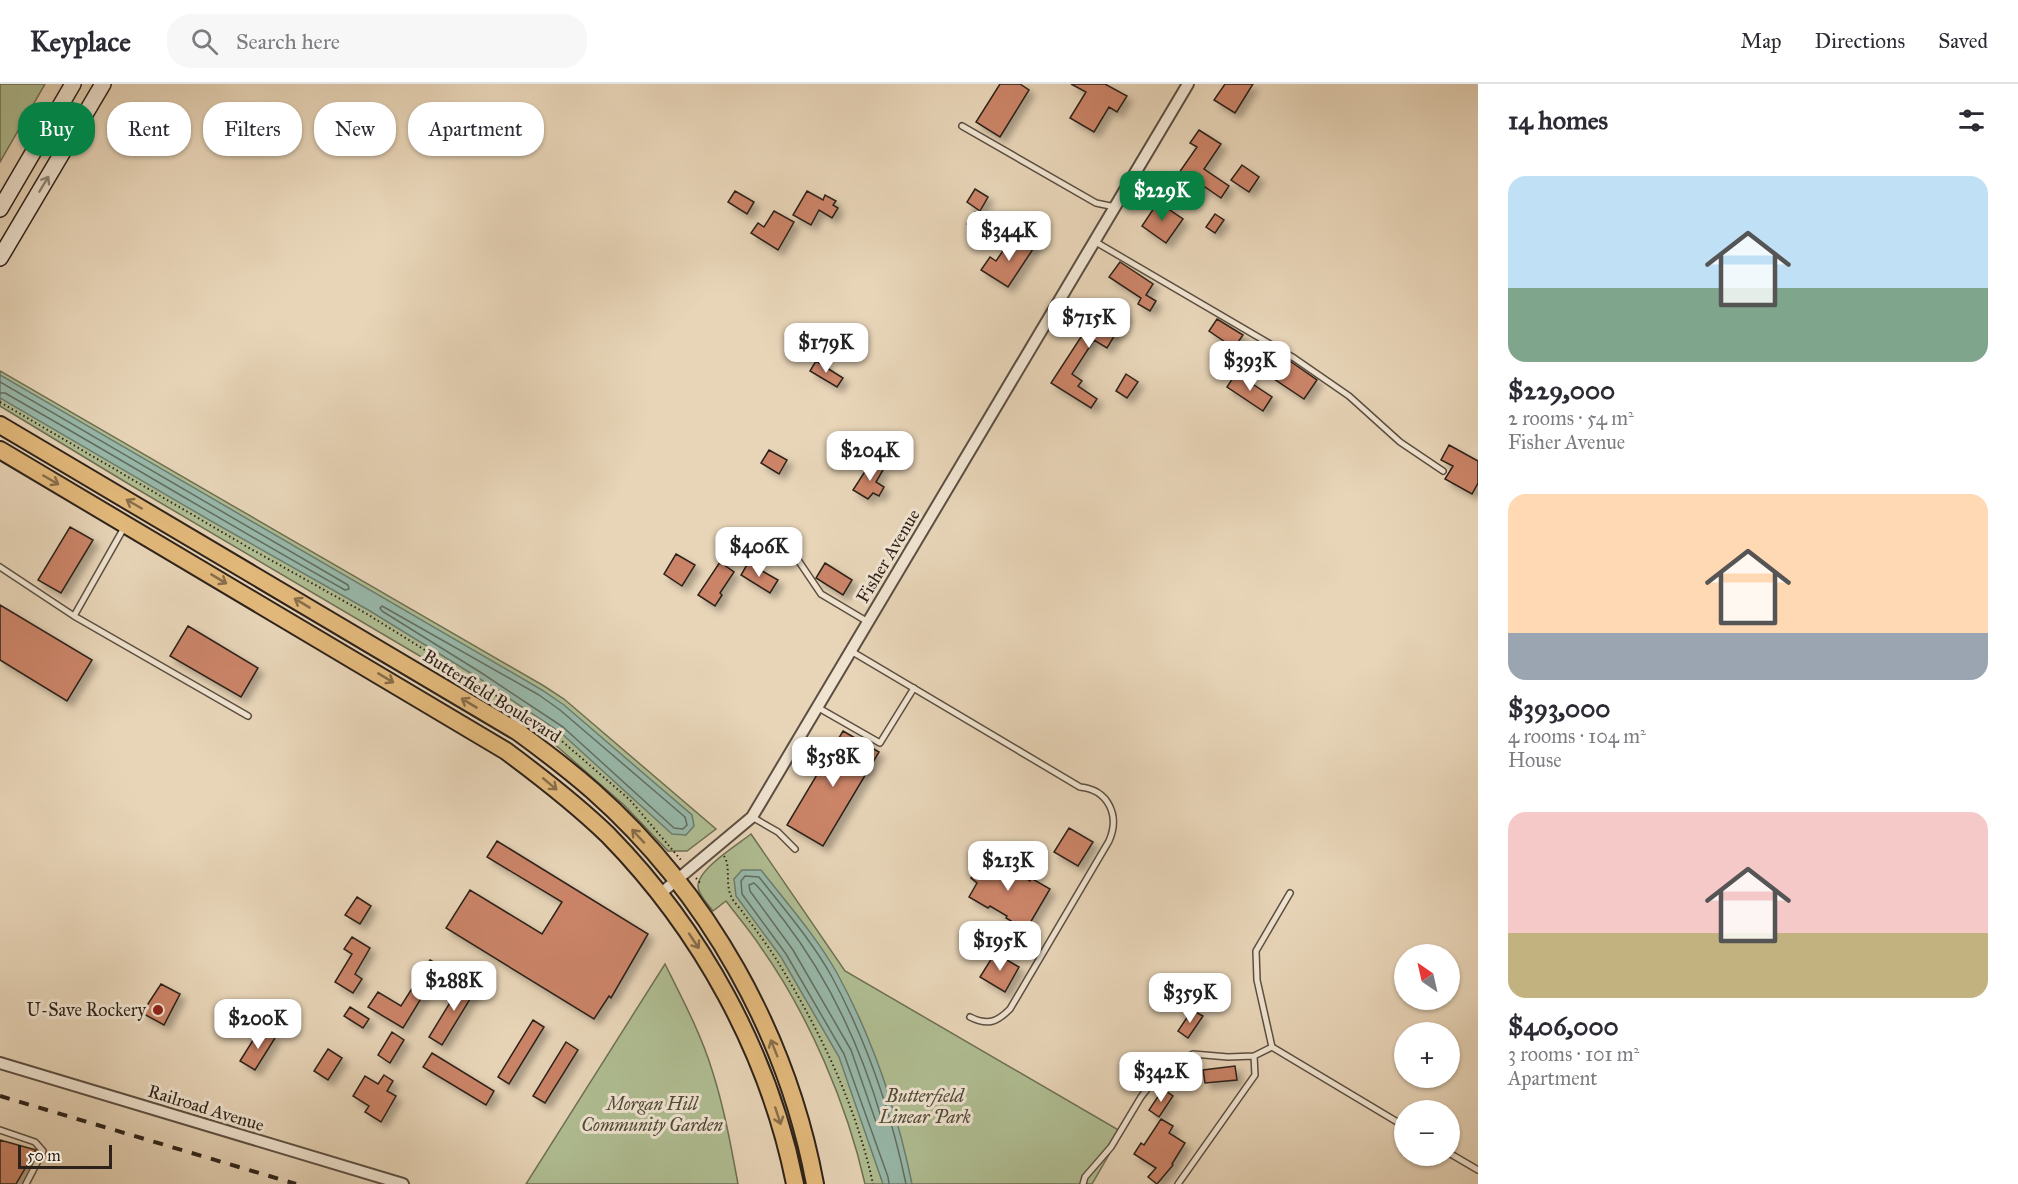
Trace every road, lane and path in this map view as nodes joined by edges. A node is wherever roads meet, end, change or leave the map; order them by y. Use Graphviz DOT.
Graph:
graph roads {
  1 [pos="73,84"];
  2 [pos="103,84"];
  3 [pos="1188,84"];
  4 [pos="962,126"];
  5 [pos="1115,207"];
  6 [pos="0,209"];
  7 [pos="1094,241"];
  8 [pos="0,258"];
  9 [pos="0,425"];
  10 [pos="0,450"];
  11 [pos="1443,471"];
  12 [pos="126,524"];
  13 [pos="758,533"];
  14 [pos="0,567"];
  15 [pos="74,616"];
  16 [pos="868,622"];
  17 [pos="851,651"];
  18 [pos="914,688"];
  19 [pos="817,707"];
  20 [pos="248,716"];
  21 [pos="752,817"];
  22 [pos="717,846"];
  23 [pos="795,849"];
  24 [pos="677,880"];
  25 [pos="1290,893"];
  26 [pos="660,894"];
  27 [pos="970,1017"];
  28 [pos="1272,1047"];
  29 [pos="1254,1056"];
  30 [pos="0,1063"];
  31 [pos="1394,1120"];
  32 [pos="0,1130"];
  33 [pos="1460,1159"];
  34 [pos="1478,1170"];
  35 [pos="26,1184"];
  36 [pos="403,1184"];
  37 [pos="795,1184"];
  38 [pos="815,1184"];
  39 [pos="873,1184"];
  40 [pos="1083,1184"];
  41 [pos="1178,1184"];
  1 -- 6 [label="main road"];
  8 -- 2 [label="main road, one-way"];
  3 -- 5 [label="street, Fisher Avenue"];
  4 -- 5 [label="lane"];
  5 -- 7 [label="street, Fisher Avenue"];
  7 -- 11 [label="lane"];
  7 -- 16 [label="street, Fisher Avenue"];
  24 -- 9 [label="main road, Butterfield Boulevard, one-way"];
  10 -- 12 [label="main road, one-way"];
  12 -- 15 [label="lane"];
  12 -- 26 [label="main road, one-way"];
  13 -- 16 [label="lane"];
  14 -- 15 [label="lane"];
  15 -- 20 [label="lane"];
  16 -- 17 [label="street, Fisher Avenue"];
  17 -- 18 [label="lane"];
  17 -- 19 [label="street, Fisher Avenue"];
  18 -- 19 [label="lane"];
  18 -- 27 [label="lane"];
  19 -- 21 [label="street, Fisher Avenue"];
  21 -- 22 [label="street, Fisher Avenue"];
  21 -- 23 [label="lane"];
  22 -- 24 [label="street, Fisher Avenue"];
  22 -- 39 [label="path"];
  24 -- 26 [label="street, Fisher Avenue"];
  38 -- 24 [label="main road, Butterfield Boulevard, one-way"];
  25 -- 28 [label="lane"];
  26 -- 37 [label="main road, one-way"];
  28 -- 29 [label="lane"];
  28 -- 31 [label="lane"];
  29 -- 40 [label="lane"];
  29 -- 41 [label="lane"];
  30 -- 36 [label="street, Railroad Avenue"];
  32 -- 35 [label="lane"];
  33 -- 34 [label="lane"];
}
